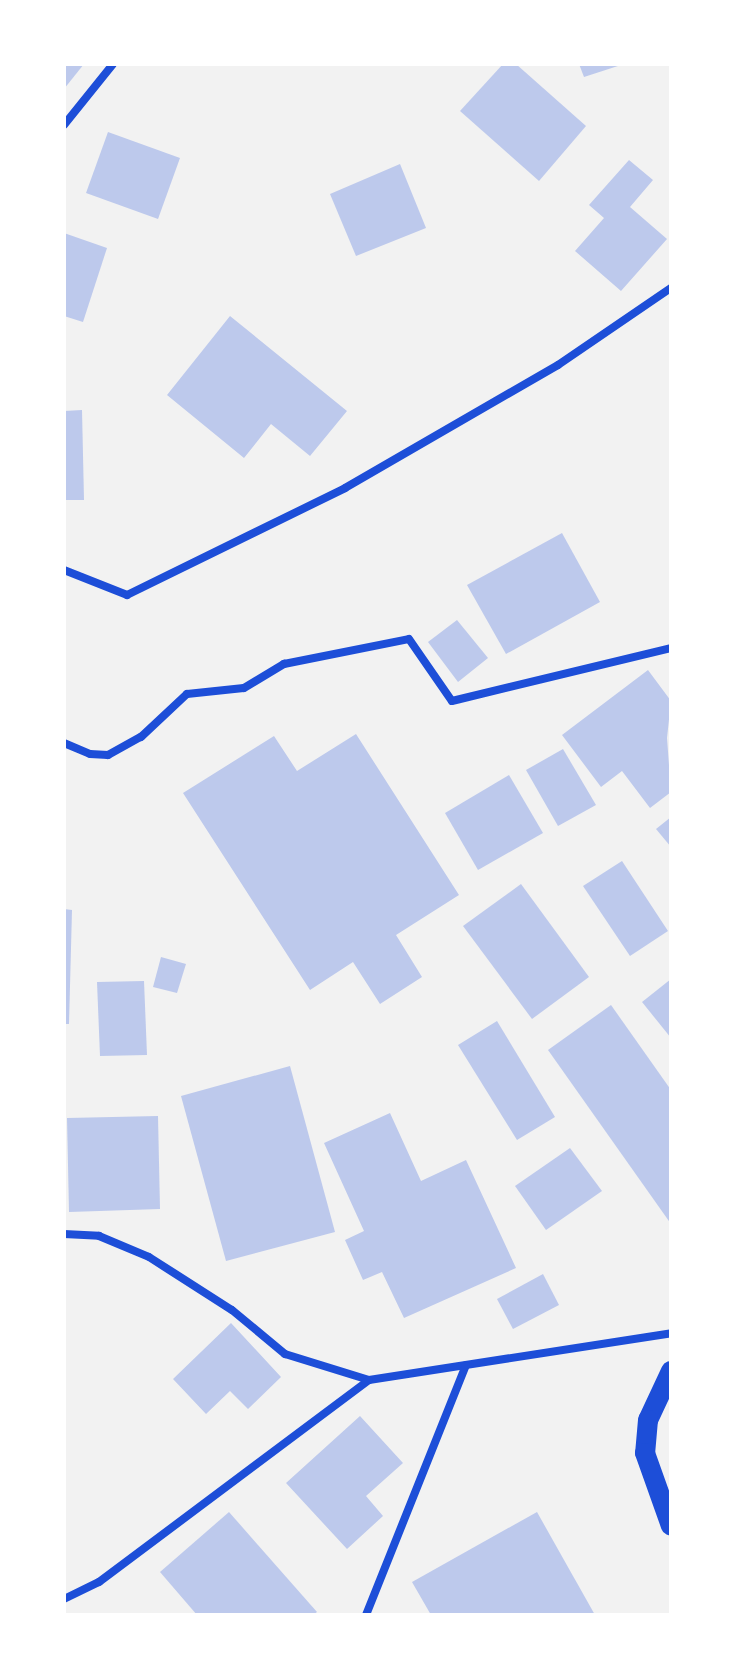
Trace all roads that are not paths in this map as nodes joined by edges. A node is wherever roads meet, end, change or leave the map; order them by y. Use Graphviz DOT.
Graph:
graph roads {
  1 [pos="113,64"];
  2 [pos="64,125"];
  3 [pos="671,288"];
  4 [pos="64,570"];
  5 [pos="671,648"];
  6 [pos="64,743"];
  7 [pos="64,1234"];
  8 [pos="671,1333"];
  9 [pos="466,1365"];
  10 [pos="671,1371"];
  11 [pos="369,1380"];
  12 [pos="671,1526"];
  13 [pos="64,1599"];
  14 [pos="366,1615"];
  1 -- 2 [label="street"];
  3 -- 4 [label="street"];
  5 -- 6 [label="street"];
  7 -- 11 [label="street"];
  8 -- 9 [label="street"];
  9 -- 11 [label="street"];
  9 -- 14 [label="street"];
  10 -- 12 [label="main road"];
  11 -- 13 [label="street"];
}
